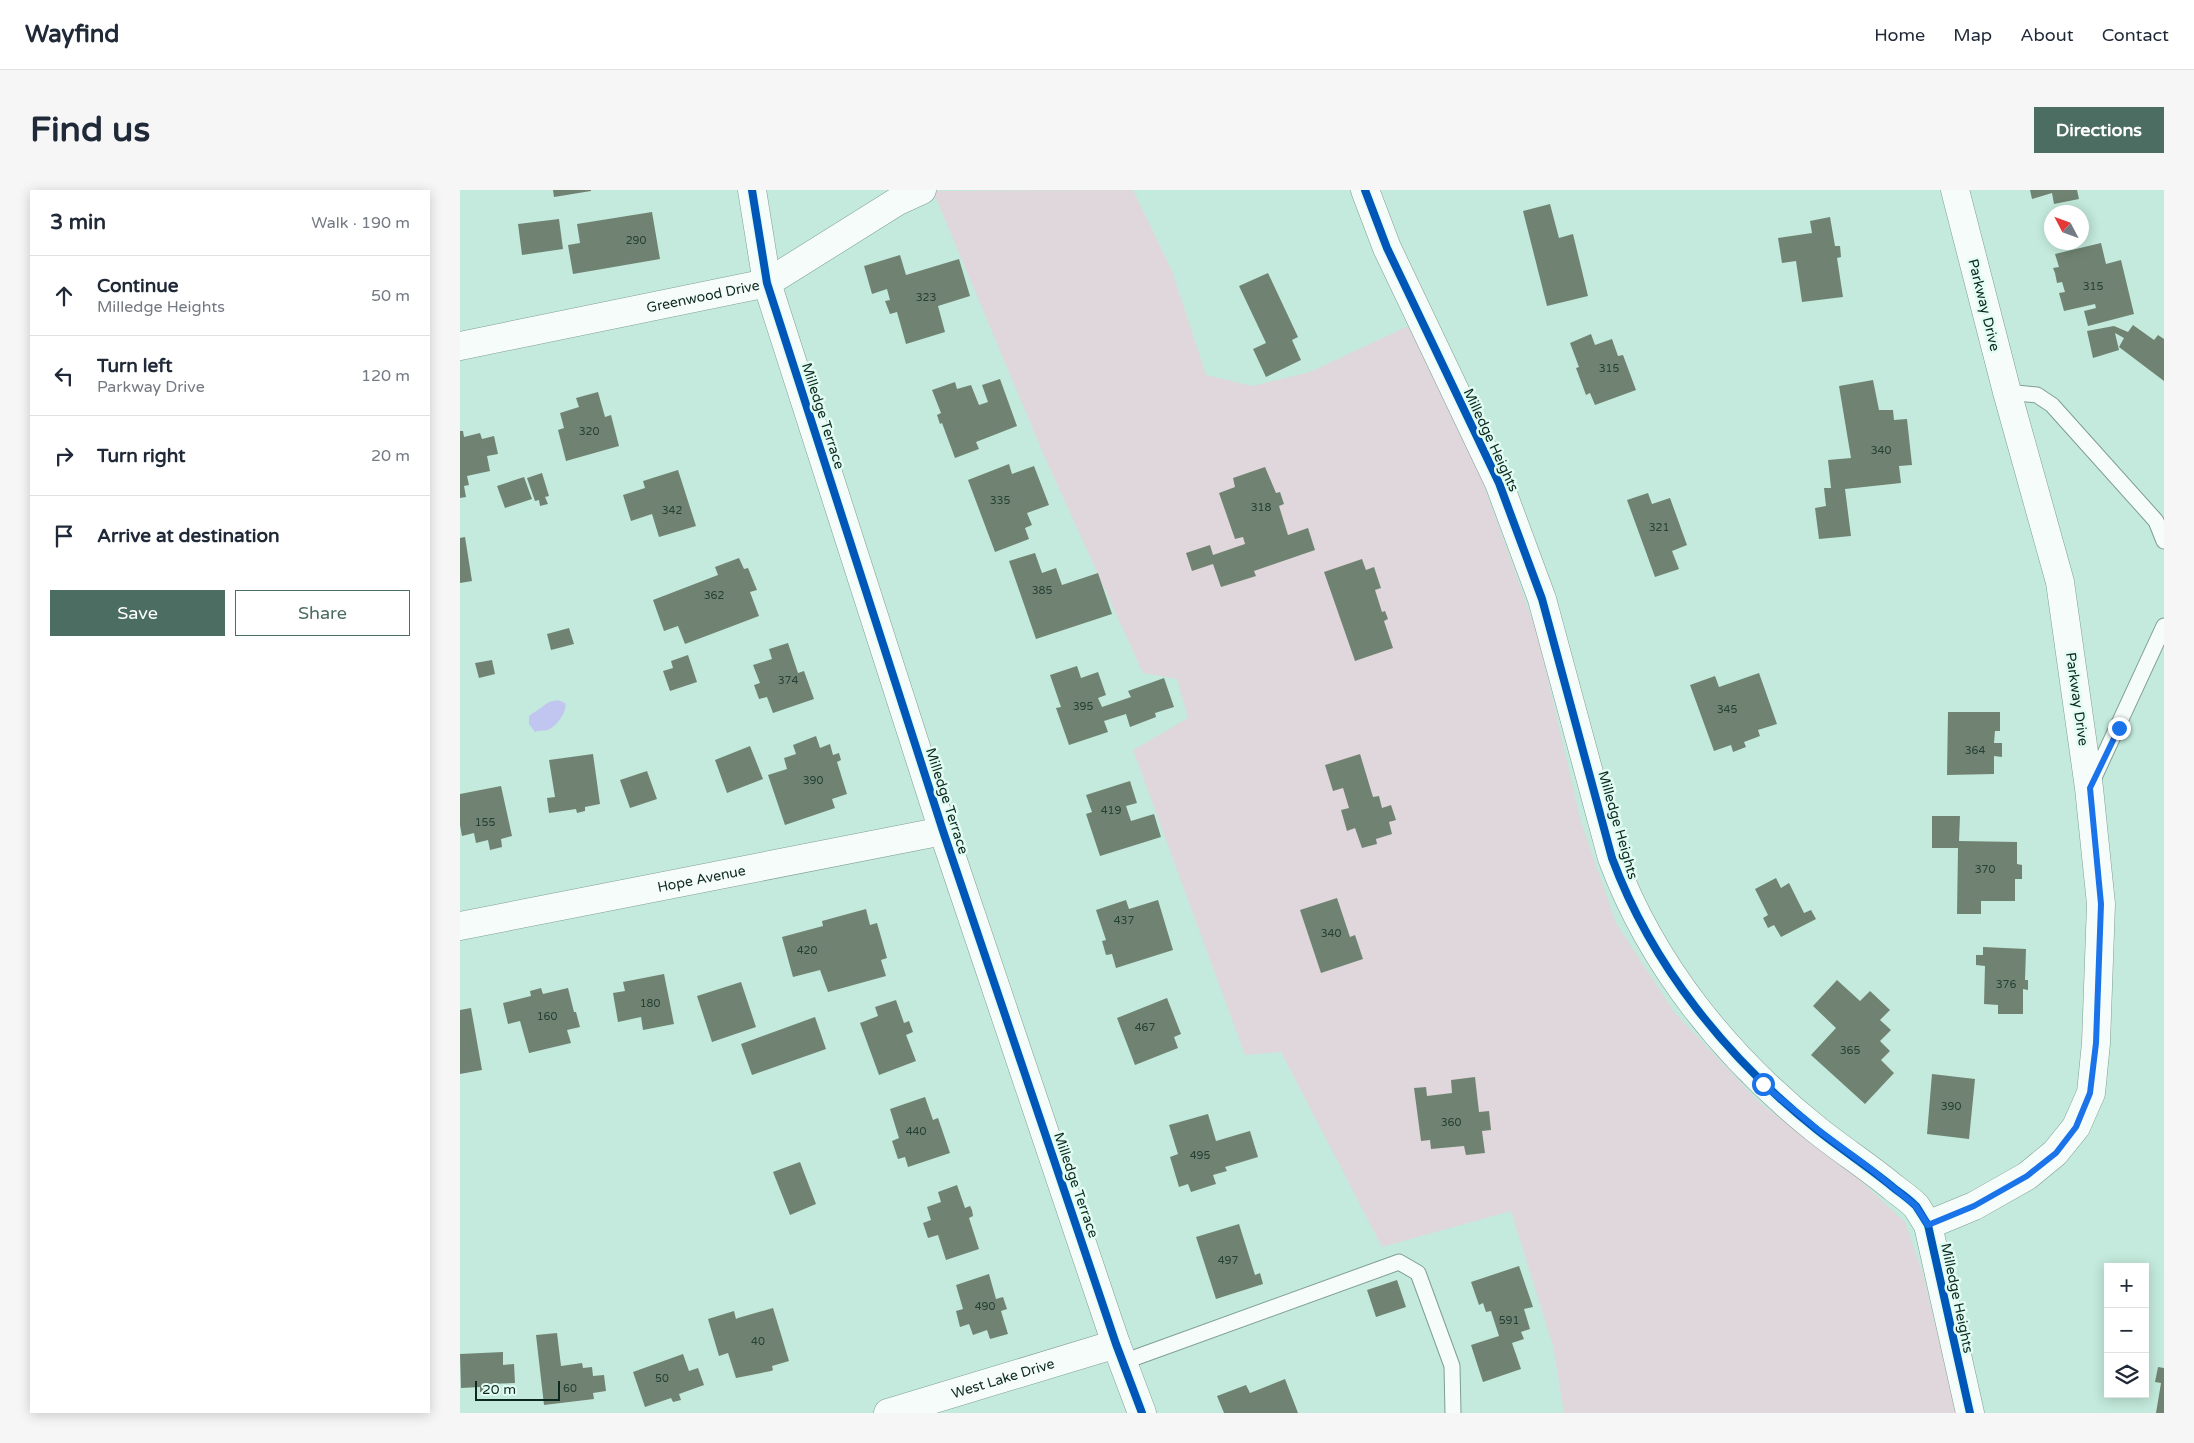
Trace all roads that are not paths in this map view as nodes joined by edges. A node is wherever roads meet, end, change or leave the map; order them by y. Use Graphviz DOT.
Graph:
graph roads {
  1 [pos="752,190"];
  2 [pos="922,190"];
  3 [pos="1365,190"];
  4 [pos="1955,190"];
  5 [pos="767,283"];
  6 [pos="460,346"];
  7 [pos="2007,392"];
  8 [pos="2164,540"];
  9 [pos="2164,626"];
  10 [pos="2090,788"];
  11 [pos="943,831"];
  12 [pos="460,926"];
  13 [pos="1928,1225"];
  14 [pos="1120,1353"];
  15 [pos="888,1413"];
  16 [pos="1142,1413"];
  17 [pos="1453,1413"];
  18 [pos="1970,1413"];
  1 -- 5 [label="street, Milledge Terrace"];
  2 -- 5 [label="street, Greenwood Drive"];
  3 -- 13 [label="street, Milledge Heights"];
  4 -- 7 [label="street, Parkway Drive"];
  5 -- 6 [label="street, Greenwood Drive"];
  5 -- 11 [label="street, Milledge Terrace"];
  7 -- 8 [label="lane"];
  7 -- 10 [label="street, Parkway Drive"];
  9 -- 10 [label="lane"];
  10 -- 13 [label="street, Parkway Drive"];
  11 -- 12 [label="street, Hope Avenue"];
  11 -- 14 [label="street, Milledge Terrace"];
  13 -- 18 [label="street, Milledge Heights"];
  14 -- 15 [label="street, West Lake Drive"];
  14 -- 16 [label="street, Milledge Terrace"];
  14 -- 17 [label="lane"];
}
